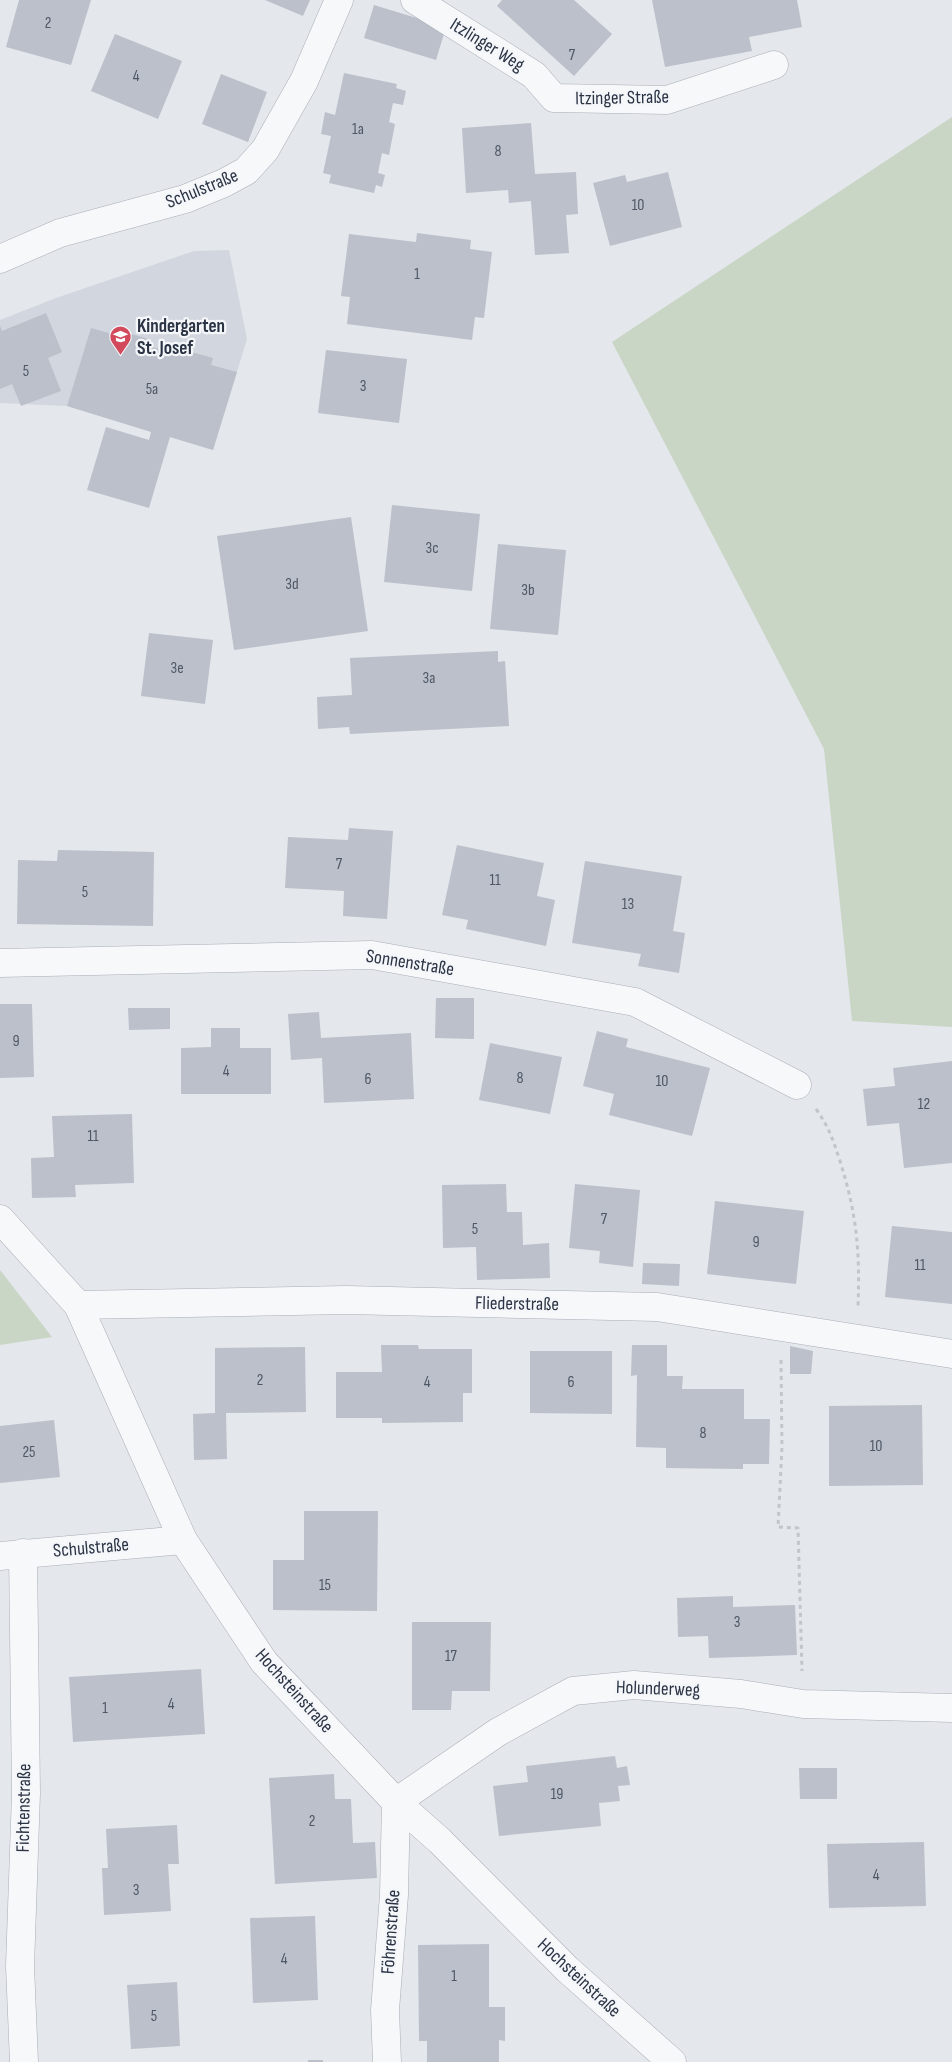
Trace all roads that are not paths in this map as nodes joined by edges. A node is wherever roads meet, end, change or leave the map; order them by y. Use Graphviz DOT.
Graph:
graph roads {
  1 [pos="339,0"];
  2 [pos="415,0"];
  3 [pos="774,65"];
  4 [pos="534,75"];
  5 [pos="0,259"];
  6 [pos="0,963"];
  7 [pos="797,1085"];
  8 [pos="0,1219"];
  9 [pos="78,1305"];
  10 [pos="952,1354"];
  11 [pos="183,1540"];
  12 [pos="12,1554"];
  13 [pos="952,1708"];
  14 [pos="396,1802"];
  15 [pos="24,2062"];
  16 [pos="387,2062"];
  17 [pos="672,2062"];
  1 -- 5 [label="street, Schulstraße"];
  2 -- 4 [label="street, Itzlinger Weg"];
  3 -- 4 [label="street, Itzinger Straße"];
  6 -- 7 [label="street, Sonnenstraße"];
  8 -- 9 [label="street, Hochsteinstraße"];
  9 -- 10 [label="street, Fliederstraße"];
  9 -- 11 [label="street, Hochsteinstraße"];
  11 -- 12 [label="street, Schulstraße"];
  11 -- 14 [label="street, Hochsteinstraße"];
  12 -- 15 [label="street, Fichtenstraße"];
  13 -- 14 [label="street, Holunderweg"];
  14 -- 16 [label="street, Föhrenstraße"];
  14 -- 17 [label="street, Hochsteinstraße"];
}
